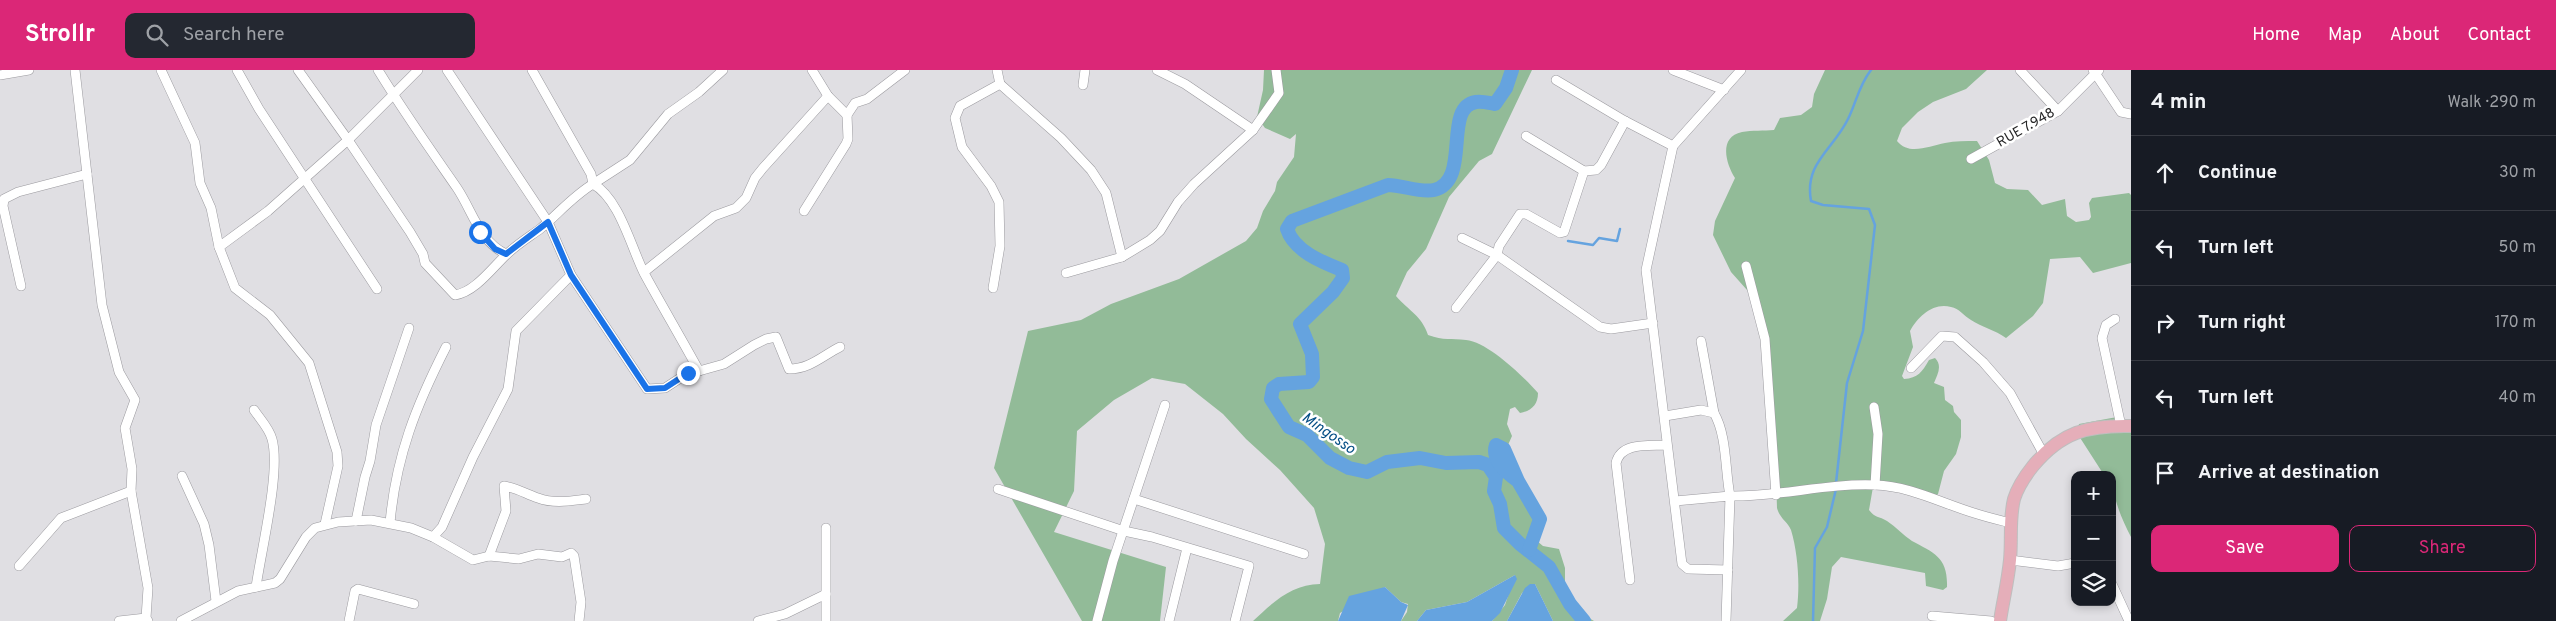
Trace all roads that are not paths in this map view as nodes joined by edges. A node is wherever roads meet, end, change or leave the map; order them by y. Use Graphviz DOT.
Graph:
graph roads {
  1 [pos="29,70"];
  2 [pos="75,70"];
  3 [pos="160,70"];
  4 [pos="237,70"];
  5 [pos="298,70"];
  6 [pos="378,70"];
  7 [pos="418,70"];
  8 [pos="447,70"];
  9 [pos="532,70"];
  10 [pos="723,70"];
  11 [pos="812,70"];
  12 [pos="905,70"];
  13 [pos="997,70"];
  14 [pos="1085,70"];
  15 [pos="1177,70"];
  16 [pos="1276,70"];
  17 [pos="1674,70"];
  18 [pos="1741,70"];
  19 [pos="2020,70"];
  20 [pos="2096,71"];
  21 [pos="1161,72"];
  22 [pos="0,74"];
  23 [pos="1556,80"];
  24 [pos="1000,84"];
  25 [pos="1083,85"];
  26 [pos="1724,90"];
  27 [pos="393,95"];
  28 [pos="828,96"];
  29 [pos="2058,110"];
  30 [pos="2131,114"];
  31 [pos="847,115"];
  32 [pos="1625,121"];
  33 [pos="1254,130"];
  34 [pos="1526,136"];
  35 [pos="348,140"];
  36 [pos="1673,146"];
  37 [pos="1971,159"];
  38 [pos="1584,171"];
  39 [pos="87,174"];
  40 [pos="305,176"];
  41 [pos="593,184"];
  42 [pos="804,212"];
  43 [pos="548,222"];
  44 [pos="1462,238"];
  45 [pos="219,247"];
  46 [pos="506,254"];
  47 [pos="1497,255"];
  48 [pos="1122,257"];
  49 [pos="1746,266"];
  50 [pos="644,272"];
  51 [pos="1066,273"];
  52 [pos="571,275"];
  53 [pos="21,286"];
  54 [pos="377,288"];
  55 [pos="993,288"];
  56 [pos="1456,308"];
  57 [pos="2115,319"];
  58 [pos="1653,323"];
  59 [pos="409,328"];
  60 [pos="1701,341"];
  61 [pos="446,347"];
  62 [pos="840,347"];
  63 [pos="1911,368"];
  64 [pos="700,371"];
  65 [pos="1165,405"];
  66 [pos="1874,407"];
  67 [pos="254,410"];
  68 [pos="1714,413"];
  69 [pos="1665,416"];
  70 [pos="2126,426"];
  71 [pos="1666,445"];
  72 [pos="2043,453"];
  73 [pos="182,476"];
  74 [pos="1875,485"];
  75 [pos="998,489"];
  76 [pos="131,490"];
  77 [pos="1776,495"];
  78 [pos="1730,496"];
  79 [pos="586,499"];
  80 [pos="1134,499"];
  81 [pos="1675,501"];
  82 [pos="356,521"];
  83 [pos="390,523"];
  84 [pos="325,524"];
  85 [pos="2011,524"];
  86 [pos="826,528"];
  87 [pos="1124,531"];
  88 [pos="433,537"];
  89 [pos="1187,548"];
  90 [pos="1304,554"];
  91 [pos="489,556"];
  92 [pos="2010,560"];
  93 [pos="2071,564"];
  94 [pos="19,566"];
  95 [pos="1728,570"];
  96 [pos="1630,580"];
  97 [pos="256,587"];
  98 [pos="2116,593"];
  99 [pos="826,594"];
  100 [pos="216,601"];
  101 [pos="414,604"];
  102 [pos="1932,616"];
  103 [pos="147,620"];
  104 [pos="119,621"];
  105 [pos="181,621"];
  106 [pos="349,621"];
  107 [pos="579,621"];
  108 [pos="758,621"];
  109 [pos="826,621"];
  110 [pos="1097,621"];
  111 [pos="1169,621"];
  112 [pos="1234,621"];
  113 [pos="1726,621"];
  114 [pos="1991,621"];
  115 [pos="2000,621"];
  116 [pos="2129,621"];
  1 -- 22 [label="street"];
  2 -- 39 [label="street"];
  3 -- 45 [label="street"];
  4 -- 40 [label="street"];
  5 -- 35 [label="street"];
  6 -- 27 [label="street"];
  7 -- 27 [label="street"];
  8 -- 43 [label="street"];
  9 -- 41 [label="street"];
  10 -- 41 [label="street"];
  11 -- 28 [label="street"];
  12 -- 31 [label="street"];
  13 -- 24 [label="street"];
  14 -- 25 [label="street"];
  15 -- 21 [label="street"];
  16 -- 33 [label="street"];
  17 -- 26 [label="street"];
  18 -- 26 [label="street"];
  19 -- 29 [label="street"];
  20 -- 29 [label="street, RUE 7.948"];
  20 -- 30 [label="street"];
  21 -- 33 [label="street"];
  23 -- 32 [label="street"];
  24 -- 48 [label="street"];
  24 -- 55 [label="street"];
  26 -- 36 [label="street"];
  27 -- 35 [label="street"];
  27 -- 46 [label="street"];
  28 -- 31 [label="street"];
  28 -- 50 [label="street"];
  29 -- 37 [label="street, RUE 7.948"];
  31 -- 42 [label="street"];
  32 -- 36 [label="street"];
  32 -- 38 [label="street"];
  33 -- 48 [label="street"];
  34 -- 38 [label="street"];
  35 -- 40 [label="street"];
  35 -- 46 [label="street"];
  36 -- 58 [label="street"];
  38 -- 47 [label="street"];
  39 -- 53 [label="street"];
  39 -- 76 [label="street"];
  40 -- 45 [label="street"];
  40 -- 54 [label="street"];
  41 -- 43 [label="street"];
  41 -- 50 [label="street"];
  43 -- 46 [label="street"];
  43 -- 52 [label="street"];
  44 -- 47 [label="street"];
  45 -- 84 [label="street"];
  47 -- 56 [label="street"];
  47 -- 58 [label="street"];
  48 -- 51 [label="street"];
  49 -- 77 [label="street"];
  50 -- 64 [label="street"];
  52 -- 64 [label="street"];
  52 -- 88 [label="street"];
  57 -- 70 [label="street"];
  58 -- 69 [label="street"];
  59 -- 82 [label="street"];
  60 -- 68 [label="street"];
  61 -- 83 [label="street"];
  62 -- 64 [label="street"];
  63 -- 72 [label="street"];
  65 -- 80 [label="street"];
  66 -- 74 [label="street"];
  67 -- 97 [label="street"];
  68 -- 69 [label="street"];
  68 -- 78 [label="street"];
  69 -- 71 [label="street"];
  70 -- 72 [label="main road"];
  71 -- 81 [label="street"];
  71 -- 96 [label="street"];
  72 -- 85 [label="main road"];
  73 -- 100 [label="street"];
  74 -- 77 [label="street"];
  74 -- 85 [label="street"];
  75 -- 87 [label="street"];
  76 -- 94 [label="street"];
  76 -- 103 [label="street"];
  77 -- 78 [label="street"];
  78 -- 81 [label="street"];
  78 -- 95 [label="street"];
  79 -- 91 [label="street"];
  80 -- 87 [label="street"];
  80 -- 90 [label="street"];
  81 -- 95 [label="street"];
  82 -- 83 [label="street"];
  82 -- 84 [label="street"];
  83 -- 88 [label="street"];
  84 -- 97 [label="street"];
  85 -- 92 [label="main road"];
  86 -- 99 [label="street"];
  87 -- 89 [label="street"];
  87 -- 110 [label="street"];
  88 -- 91 [label="street"];
  89 -- 111 [label="street"];
  89 -- 112 [label="street"];
  91 -- 107 [label="street"];
  92 -- 93 [label="street"];
  92 -- 115 [label="main road"];
  95 -- 113 [label="street"];
  97 -- 100 [label="street"];
  98 -- 116 [label="street"];
  99 -- 108 [label="street"];
  99 -- 109 [label="street"];
  100 -- 105 [label="street"];
  101 -- 106 [label="street"];
  102 -- 114 [label="street"];
  103 -- 104 [label="street"];
}
